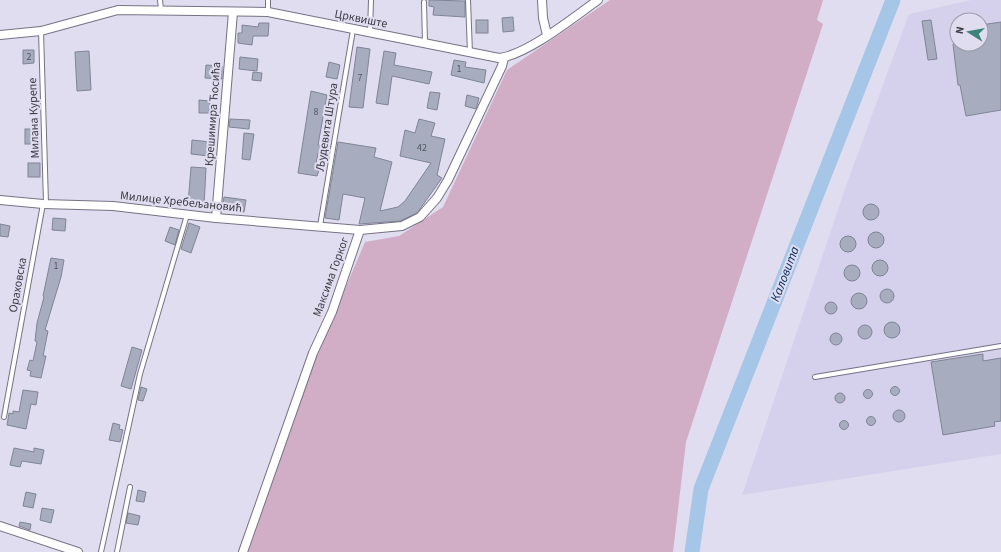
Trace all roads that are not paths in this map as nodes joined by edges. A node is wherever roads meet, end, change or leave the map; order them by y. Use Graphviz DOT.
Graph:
graph roads {
  1 [pos="160,0"];
  2 [pos="268,0"];
  3 [pos="371,0"];
  4 [pos="468,0"];
  5 [pos="542,0"];
  6 [pos="597,0"];
  7 [pos="424,2"];
  8 [pos="161,9"];
  9 [pos="233,12"];
  10 [pos="268,12"];
  11 [pos="352,30"];
  12 [pos="41,31"];
  13 [pos="370,33"];
  14 [pos="0,35"];
  15 [pos="547,35"];
  16 [pos="425,44"];
  17 [pos="470,53"];
  18 [pos="504,58"];
  19 [pos="0,200"];
  20 [pos="45,204"];
  21 [pos="187,214"];
  22 [pos="216,218"];
  23 [pos="320,227"];
  24 [pos="360,230"];
  25 [pos="1001,346"];
  26 [pos="815,377"];
  27 [pos="4,417"];
  28 [pos="130,487"];
  29 [pos="0,526"];
  30 [pos="78,552"];
  31 [pos="101,552"];
  32 [pos="117,552"];
  33 [pos="243,552"];
  1 -- 8 [label="lane"];
  2 -- 10 [label="lane"];
  3 -- 13 [label="lane"];
  4 -- 17 [label="lane"];
  5 -- 15 [label="street"];
  6 -- 15 [label="street"];
  7 -- 16 [label="lane"];
  8 -- 9 [label="street, Црквиште"];
  8 -- 12 [label="street, Црквиште"];
  9 -- 10 [label="street, Црквиште"];
  9 -- 22 [label="street, Крешимира Ћосића"];
  10 -- 11 [label="street, Црквиште"];
  11 -- 13 [label="street, Црквиште"];
  11 -- 23 [label="lane, Људевита Штура"];
  12 -- 14 [label="street, Црквиште"];
  12 -- 20 [label="lane, Милана Курепе"];
  13 -- 16 [label="street, Црквиште"];
  15 -- 18 [label="street"];
  16 -- 17 [label="street, Црквиште"];
  17 -- 18 [label="street, Црквиште"];
  18 -- 24 [label="street, Максима Горког"];
  19 -- 20 [label="street, Милице Хребељановић"];
  20 -- 21 [label="street, Милице Хребељановић"];
  20 -- 27 [label="lane, Ораховска"];
  21 -- 22 [label="street, Милице Хребељановић"];
  21 -- 31 [label="lane"];
  22 -- 23 [label="street, Милице Хребељановић"];
  23 -- 24 [label="street, Милице Хребељановић"];
  24 -- 33 [label="street, Максима Горког"];
  25 -- 26 [label="lane"];
  28 -- 32 [label="lane"];
  29 -- 30 [label="street"];
}
